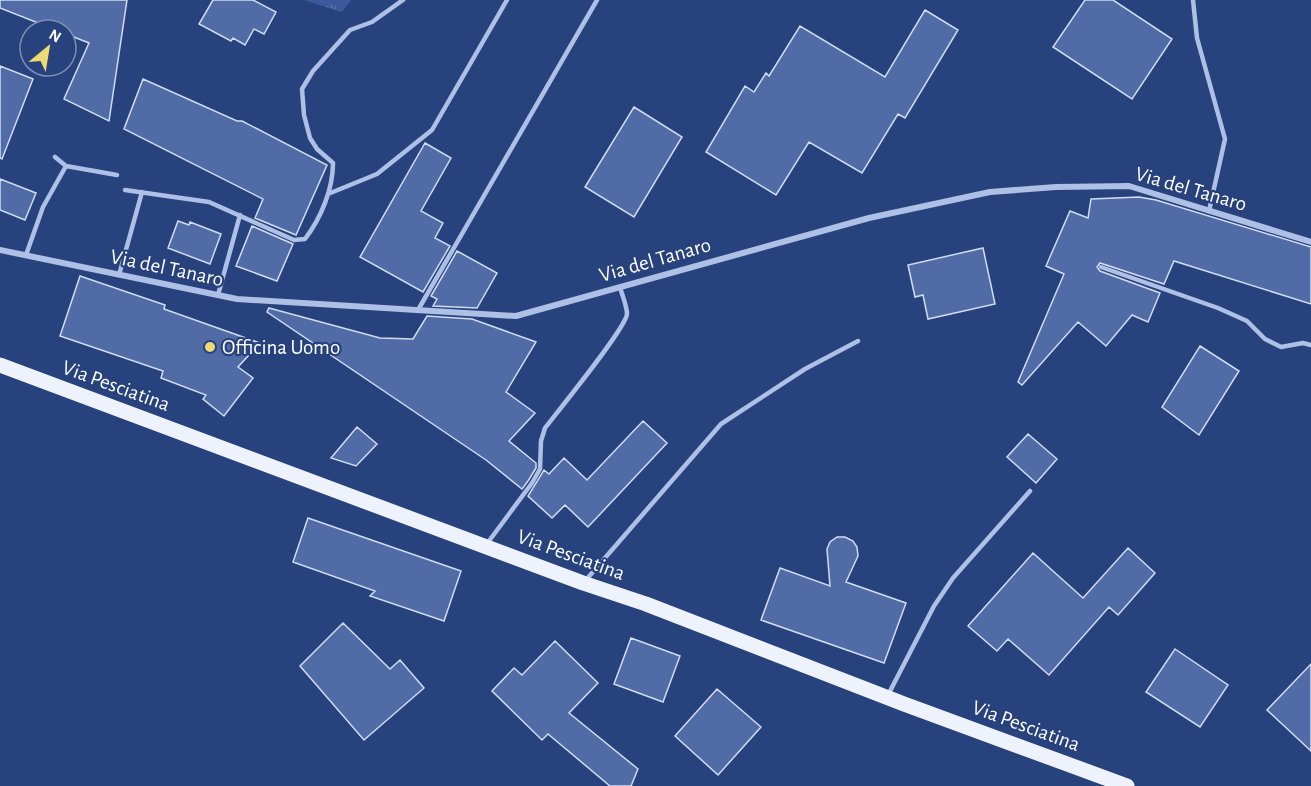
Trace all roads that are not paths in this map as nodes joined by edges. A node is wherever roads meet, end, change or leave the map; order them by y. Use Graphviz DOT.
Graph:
graph roads {
  1 [pos="403,0"];
  2 [pos="507,0"];
  3 [pos="597,0"];
  4 [pos="1193,0"];
  5 [pos="55,157"];
  6 [pos="66,166"];
  7 [pos="117,174"];
  8 [pos="125,190"];
  9 [pos="142,192"];
  10 [pos="328,194"];
  11 [pos="1209,211"];
  12 [pos="240,215"];
  13 [pos="1311,242"];
  14 [pos="0,250"];
  15 [pos="26,255"];
  16 [pos="1101,267"];
  17 [pos="119,275"];
  18 [pos="620,287"];
  19 [pos="218,295"];
  20 [pos="418,310"];
  21 [pos="858,341"];
  22 [pos="1311,345"];
  23 [pos="0,366"];
  24 [pos="1030,491"];
  25 [pos="486,546"];
  26 [pos="583,583"];
  27 [pos="886,697"];
  28 [pos="1127,786"];
  1 -- 10 [label="lane"];
  2 -- 10 [label="lane"];
  3 -- 20 [label="lane"];
  4 -- 11 [label="lane"];
  5 -- 6 [label="lane"];
  6 -- 7 [label="lane"];
  6 -- 15 [label="lane"];
  8 -- 9 [label="lane"];
  9 -- 12 [label="lane"];
  9 -- 17 [label="lane"];
  10 -- 12 [label="lane"];
  11 -- 13 [label="street, Via del Tanaro"];
  11 -- 18 [label="street, Via del Tanaro"];
  12 -- 19 [label="lane"];
  14 -- 15 [label="street, Via del Tanaro"];
  15 -- 17 [label="street, Via del Tanaro"];
  16 -- 22 [label="lane"];
  17 -- 19 [label="street, Via del Tanaro"];
  18 -- 20 [label="street, Via del Tanaro"];
  18 -- 25 [label="lane"];
  19 -- 20 [label="street, Via del Tanaro"];
  21 -- 26 [label="lane"];
  23 -- 25 [label="main road, Via Pesciatina"];
  24 -- 27 [label="lane"];
  25 -- 26 [label="main road, Via Pesciatina"];
  26 -- 27 [label="main road, Via Pesciatina"];
  27 -- 28 [label="main road, Via Pesciatina"];
}
